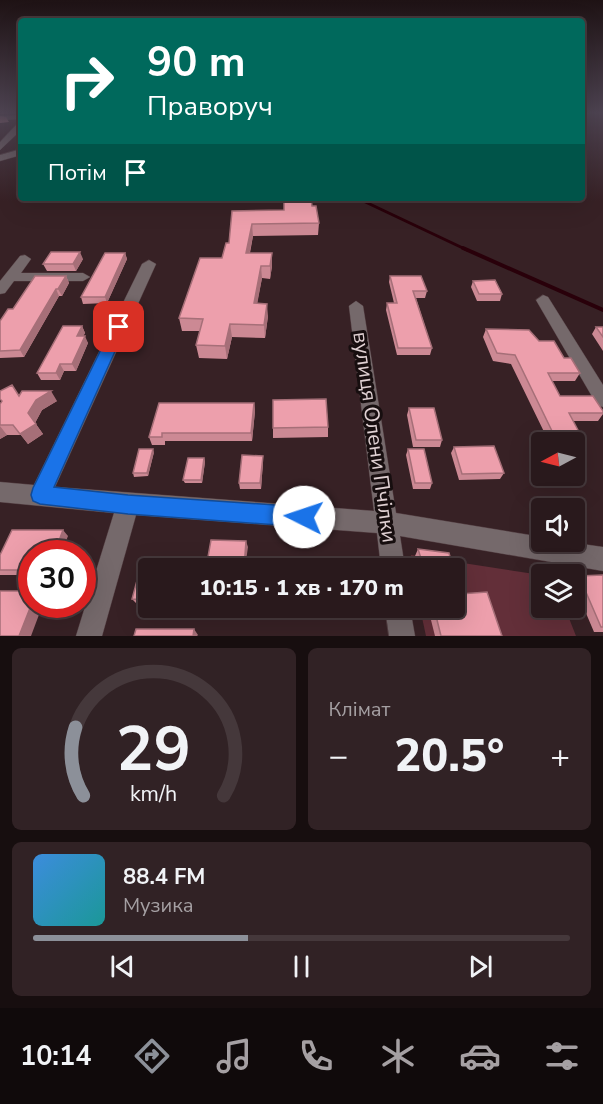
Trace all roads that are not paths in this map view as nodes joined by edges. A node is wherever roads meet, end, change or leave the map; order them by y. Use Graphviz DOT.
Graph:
graph roads {
  1 [pos="18,153"];
  2 [pos="0,158"];
  3 [pos="25,259"];
  4 [pos="148,264"];
  5 [pos="10,277"];
  6 [pos="83,277"];
  7 [pos="0,290"];
  8 [pos="543,300"];
  9 [pos="356,306"];
  10 [pos="603,400"];
  11 [pos="0,492"];
  12 [pos="40,495"];
  13 [pos="128,504"];
  14 [pos="387,523"];
  15 [pos="392,558"];
  16 [pos="603,560"];
  17 [pos="399,618"];
  18 [pos="89,636"];
  19 [pos="402,636"];
  1 -- 2 [label="street"];
  3 -- 5 [label="street"];
  4 -- 12 [label="street"];
  5 -- 6 [label="street"];
  5 -- 7 [label="street"];
  8 -- 10 [label="street"];
  9 -- 14 [label="street, вулиця Олени Пчілки"];
  11 -- 12 [label="street"];
  12 -- 13 [label="street"];
  13 -- 14 [label="street"];
  13 -- 18 [label="street"];
  14 -- 15 [label="street, вулиця Олени Пчілки"];
  14 -- 16 [label="street"];
  17 -- 19 [label="street"];
}
